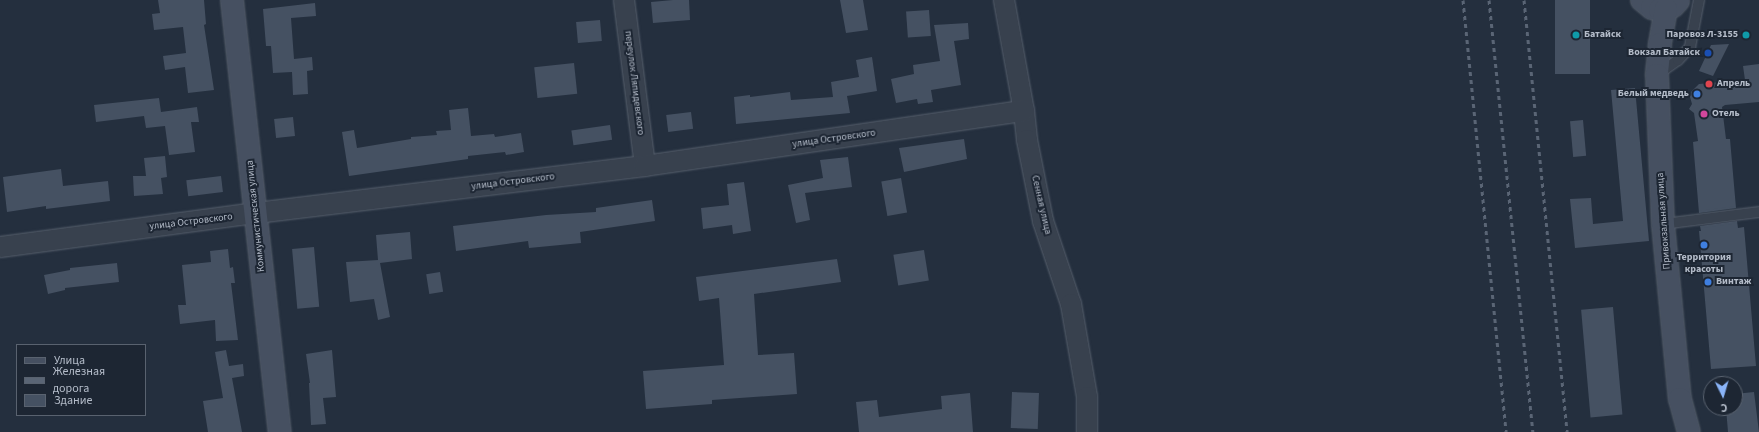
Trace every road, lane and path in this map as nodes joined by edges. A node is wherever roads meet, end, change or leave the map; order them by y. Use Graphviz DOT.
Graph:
graph roads {
  1 [pos="232,0"];
  2 [pos="624,0"];
  3 [pos="1004,0"];
  4 [pos="1642,0"];
  5 [pos="1700,0"];
  6 [pos="1672,4"];
  7 [pos="1656,75"];
  8 [pos="1024,111"];
  9 [pos="645,166"];
  10 [pos="1759,212"];
  11 [pos="256,213"];
  12 [pos="1663,224"];
  13 [pos="0,247"];
  14 [pos="280,432"];
  15 [pos="1087,432"];
  16 [pos="1689,432"];
  1 -- 11 [label="street, Коммунистическая улица"];
  2 -- 9 [label="street, переулок Ляпидевского"];
  3 -- 8 [label="street, Сенная улица"];
  4 -- 6 [label="street"];
  5 -- 7 [label="lane"];
  6 -- 7 [label="street, Привокзальная улица"];
  7 -- 12 [label="street, Привокзальная улица"];
  8 -- 9 [label="street, улица Островского"];
  8 -- 15 [label="street, Сенная улица"];
  9 -- 11 [label="street, улица Островского"];
  10 -- 12 [label="lane"];
  11 -- 13 [label="street, улица Островского"];
  11 -- 14 [label="street, Коммунистическая улица"];
  12 -- 16 [label="street, Привокзальная улица"];
}
